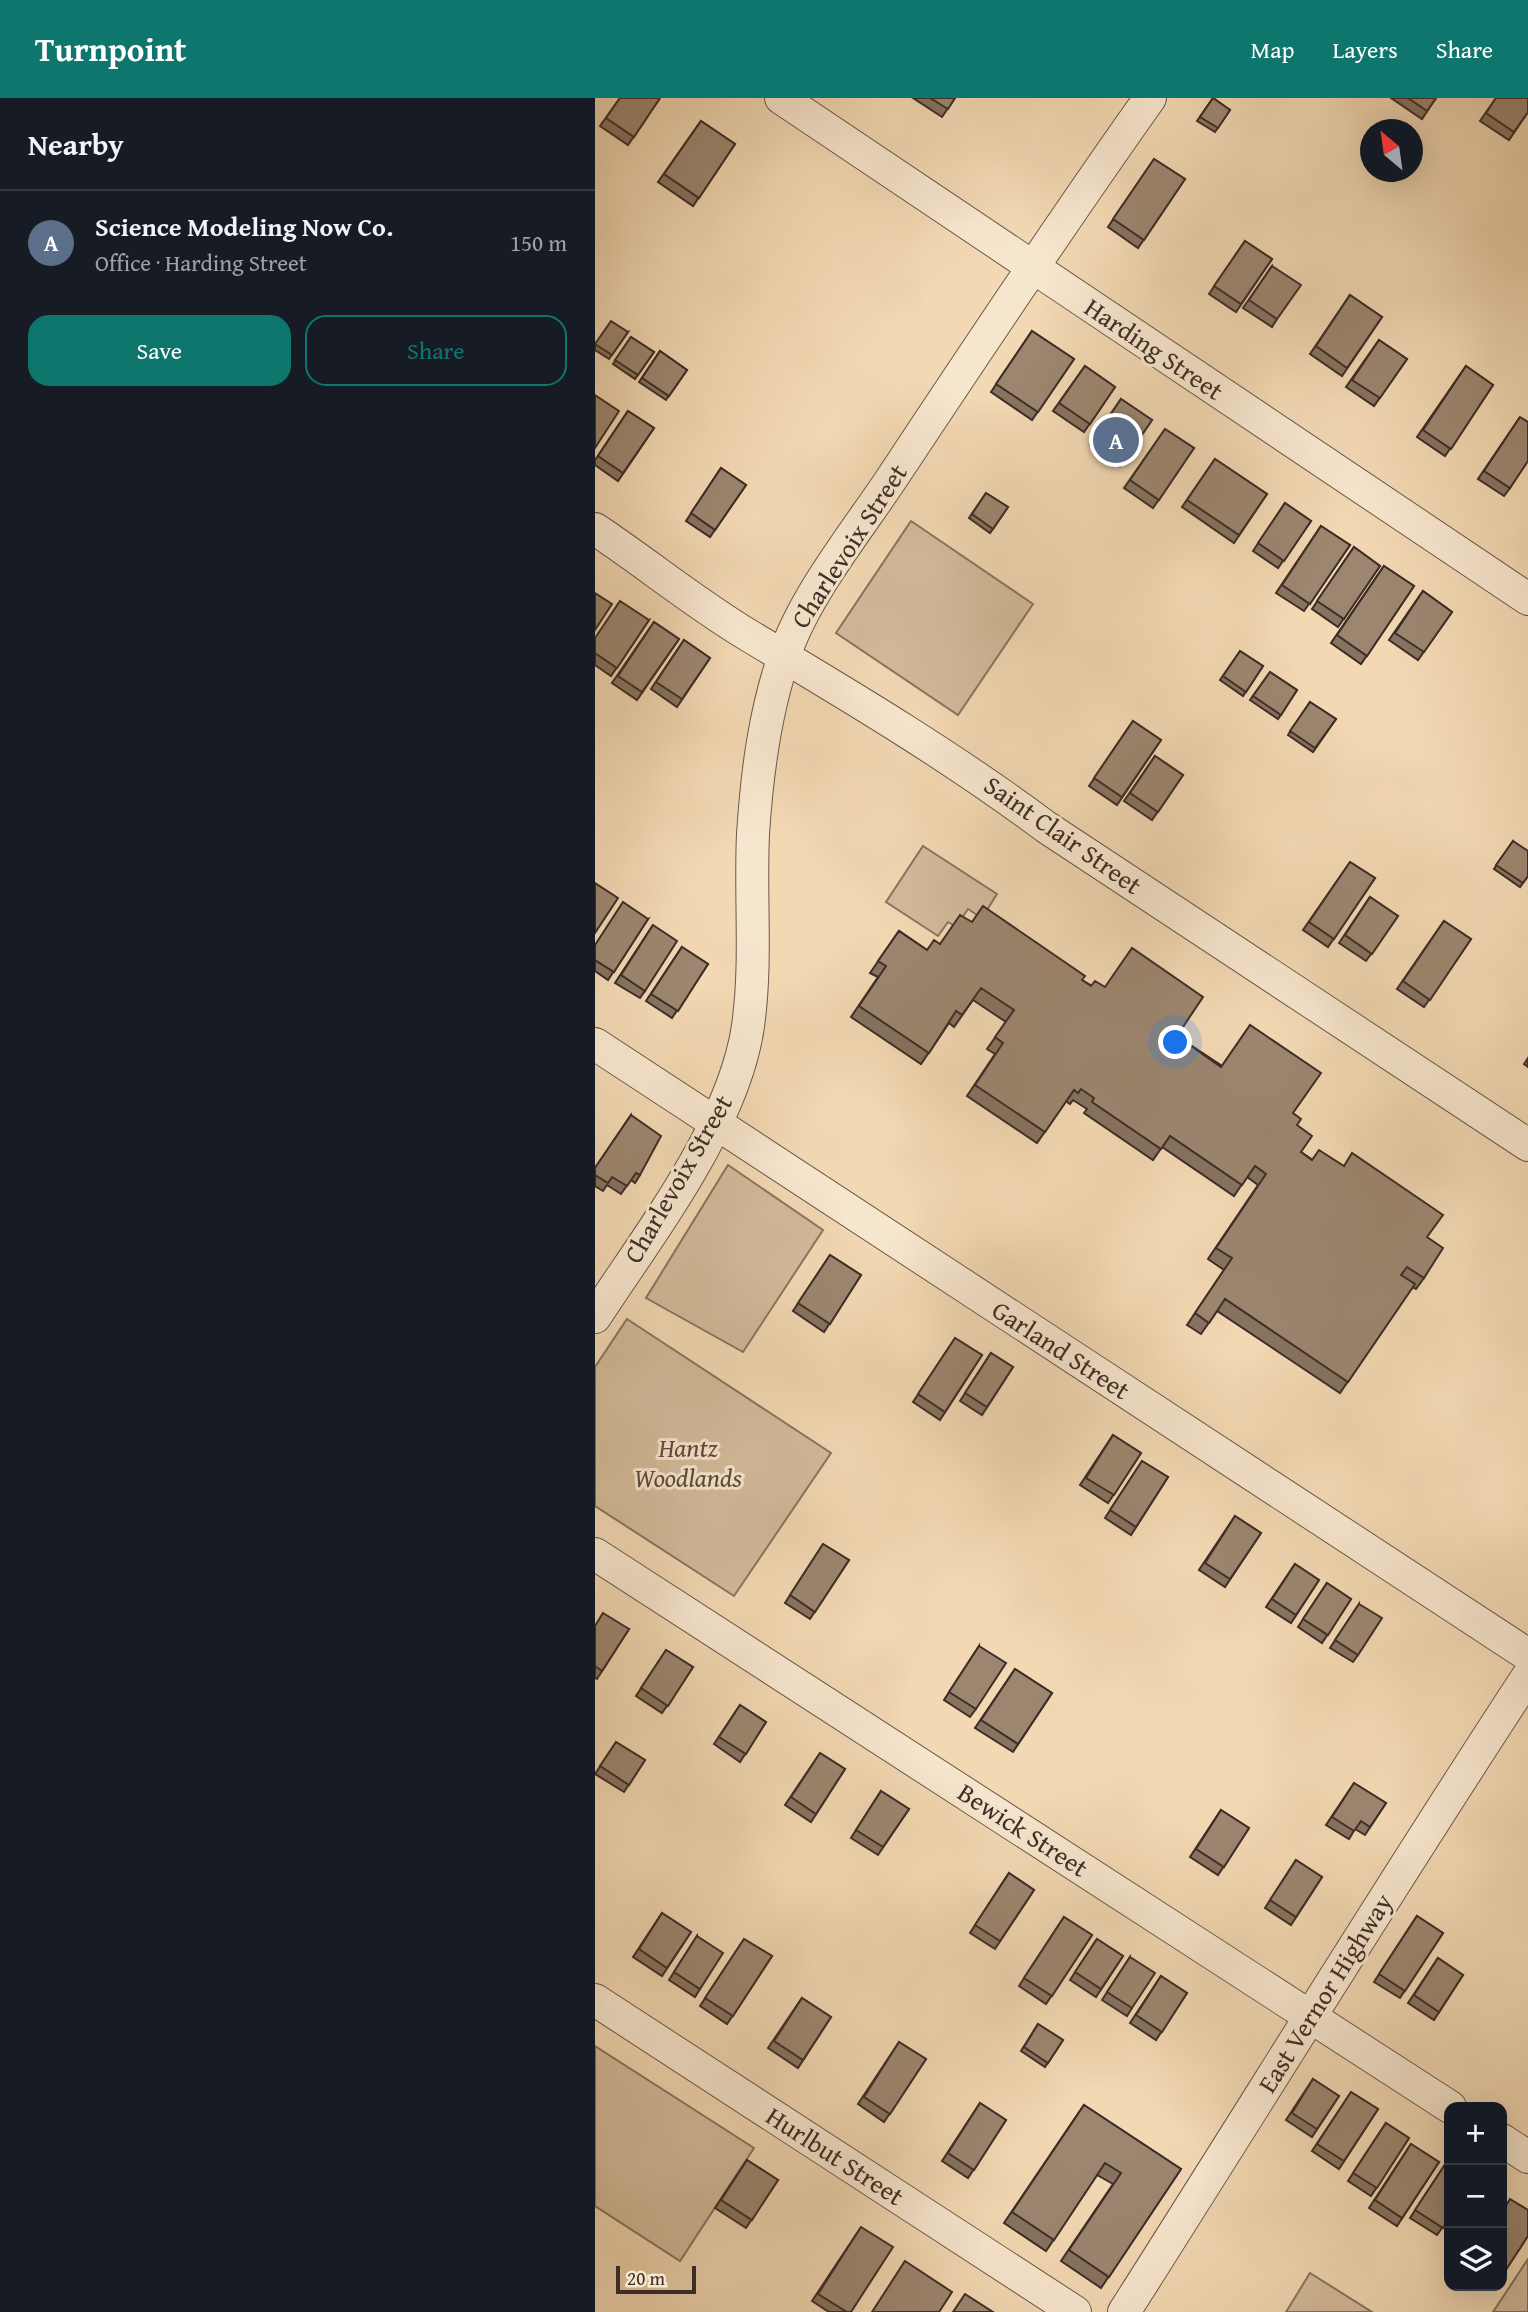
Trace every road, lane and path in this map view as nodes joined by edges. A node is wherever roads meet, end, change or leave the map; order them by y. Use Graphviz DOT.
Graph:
graph roads {
  1 [pos="781,98"];
  2 [pos="1150,98"];
  3 [pos="1031,266"];
  4 [pos="595,529"];
  5 [pos="1528,599"];
  6 [pos="785,655"];
  7 [pos="595,1044"];
  8 [pos="715,1123"];
  9 [pos="1528,1144"];
  10 [pos="595,1317"];
  11 [pos="595,1554"];
  12 [pos="1528,1655"];
  13 [pos="1528,1676"];
  14 [pos="595,2000"];
  15 [pos="1309,2016"];
  16 [pos="1444,2103"];
  17 [pos="1507,2143"];
  18 [pos="1528,2157"];
  19 [pos="1075,2312"];
  20 [pos="1124,2312"];
  1 -- 3 [label="street, Harding Street"];
  2 -- 3 [label="street, Charlevoix Street"];
  3 -- 5 [label="street, Harding Street"];
  3 -- 6 [label="street, Charlevoix Street"];
  4 -- 6 [label="street, Saint Clair Street"];
  6 -- 8 [label="street, Charlevoix Street"];
  6 -- 9 [label="street, Saint Clair Street"];
  7 -- 8 [label="street, Garland Street"];
  8 -- 10 [label="street, Charlevoix Street"];
  8 -- 12 [label="street, Garland Street"];
  11 -- 15 [label="street, Bewick Street"];
  13 -- 15 [label="street, East Vernor Highway"];
  14 -- 19 [label="street, Hurlbut Street"];
  15 -- 16 [label="street, Bewick Street"];
  15 -- 20 [label="street, East Vernor Highway"];
  17 -- 18 [label="street"];
}
